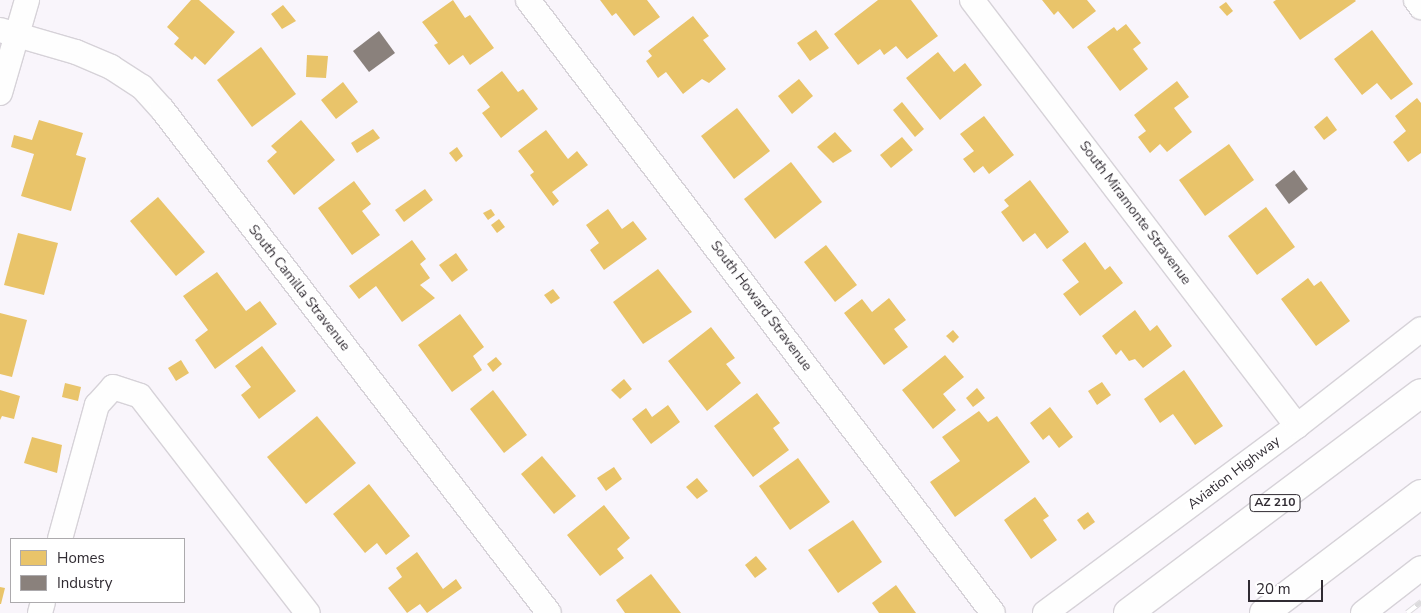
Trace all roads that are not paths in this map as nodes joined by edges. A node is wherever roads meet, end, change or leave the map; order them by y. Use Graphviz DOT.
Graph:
graph roads {
  1 [pos="27,0"];
  2 [pos="528,0"];
  3 [pos="972,0"];
  4 [pos="1416,0"];
  5 [pos="1421,7"];
  6 [pos="8,32"];
  7 [pos="0,92"];
  8 [pos="1421,330"];
  9 [pos="1421,393"];
  10 [pos="1298,426"];
  11 [pos="1421,494"];
  12 [pos="60,538"];
  13 [pos="1421,568"];
  14 [pos="308,613"];
  15 [pos="548,613"];
  16 [pos="993,613"];
  17 [pos="1045,613"];
  18 [pos="1128,613"];
  19 [pos="1264,613"];
  20 [pos="1363,613"];
  1 -- 6 [label="street"];
  2 -- 16 [label="street, South Howard Stravenue"];
  3 -- 10 [label="street, South Miramonte Stravenue"];
  4 -- 5 [label="street"];
  6 -- 7 [label="street"];
  6 -- 15 [label="street, South Camilla Stravenue"];
  8 -- 10 [label="street, Aviation Highway"];
  9 -- 18 [label="main road, AZ 210"];
  10 -- 17 [label="street, Aviation Highway"];
  11 -- 19 [label="main road"];
  12 -- 14 [label="street"];
  13 -- 20 [label="street"];
}
